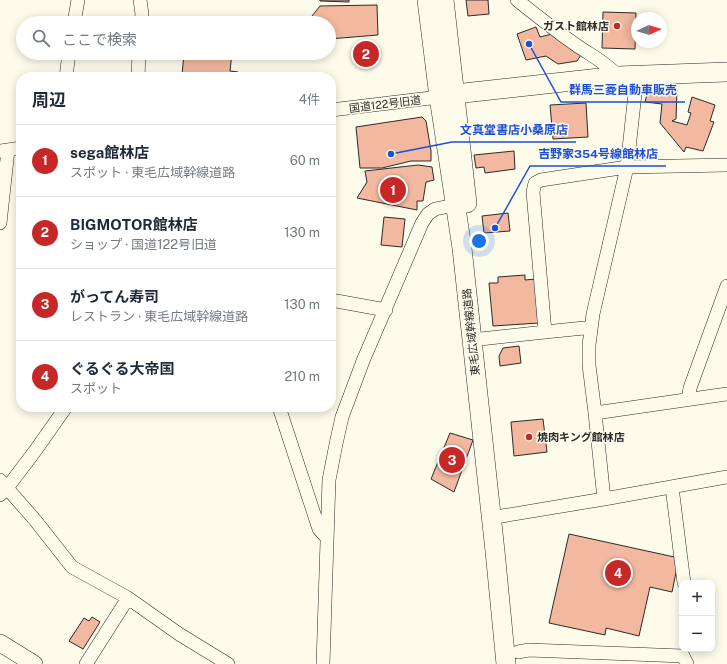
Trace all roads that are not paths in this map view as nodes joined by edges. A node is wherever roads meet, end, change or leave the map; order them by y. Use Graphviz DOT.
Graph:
graph roads {
  1 [pos="78,0"];
  2 [pos="140,0"];
  3 [pos="427,0"];
  4 [pos="444,0"];
  5 [pos="517,0"];
  6 [pos="75,16"];
  7 [pos="142,16"];
  8 [pos="68,60"];
  9 [pos="139,60"];
  10 [pos="67,72"];
  11 [pos="138,72"];
  12 [pos="727,72"];
  13 [pos="637,75"];
  14 [pos="618,76"];
  15 [pos="447,96"];
  16 [pos="336,109"];
  17 [pos="16,149"];
  18 [pos="4,151"];
  19 [pos="727,165"];
  20 [pos="627,167"];
  21 [pos="455,205"];
  22 [pos="0,223"];
  23 [pos="727,286"];
  24 [pos="336,301"];
  25 [pos="386,310"];
  26 [pos="591,329"];
  27 [pos="545,332"];
  28 [pos="476,339"];
  29 [pos="727,394"];
  30 [pos="688,399"];
  31 [pos="62,412"];
  32 [pos="281,412"];
  33 [pos="595,413"];
  34 [pos="727,477"];
  35 [pos="2,487"];
  36 [pos="672,487"];
  37 [pos="604,499"];
  38 [pos="502,516"];
  39 [pos="327,538"];
  40 [pos="684,580"];
  41 [pos="128,598"];
  42 [pos="2,649"];
  43 [pos="514,660"];
  44 [pos="34,664"];
  45 [pos="86,664"];
  46 [pos="228,664"];
  47 [pos="323,664"];
  48 [pos="687,664"];
  1 -- 6 [label="street"];
  2 -- 7 [label="street"];
  3 -- 15 [label="highway, 東毛広域幹線道路"];
  4 -- 15 [label="highway, 東毛広域幹線道路"];
  5 -- 14 [label="street"];
  8 -- 10 [label="street"];
  9 -- 11 [label="street"];
  12 -- 13 [label="highway"];
  13 -- 14 [label="highway"];
  13 -- 20 [label="street"];
  14 -- 15 [label="highway"];
  15 -- 16 [label="street, 国道122号旧道"];
  15 -- 21 [label="highway, 東毛広域幹線道路"];
  15 -- 28 [label="highway, 東毛広域幹線道路"];
  17 -- 18 [label="street"];
  18 -- 22 [label="street"];
  19 -- 20 [label="street"];
  20 -- 26 [label="street"];
  20 -- 27 [label="street"];
  21 -- 25 [label="street"];
  21 -- 28 [label="highway, 東毛広域幹線道路"];
  23 -- 30 [label="street"];
  24 -- 25 [label="street"];
  25 -- 39 [label="street"];
  26 -- 27 [label="street"];
  26 -- 33 [label="street"];
  27 -- 28 [label="street"];
  28 -- 38 [label="highway, 東毛広域幹線道路"];
  28 -- 43 [label="highway, 東毛広域幹線道路"];
  29 -- 30 [label="street"];
  30 -- 33 [label="street"];
  31 -- 35 [label="street"];
  32 -- 39 [label="street"];
  33 -- 37 [label="street"];
  34 -- 36 [label="street"];
  35 -- 41 [label="street"];
  36 -- 37 [label="street"];
  36 -- 40 [label="street"];
  37 -- 38 [label="street"];
  38 -- 43 [label="highway, 東毛広域幹線道路"];
  39 -- 47 [label="street"];
  41 -- 45 [label="street"];
  41 -- 46 [label="street"];
  42 -- 44 [label="main road"];
  43 -- 48 [label="street"];
}
